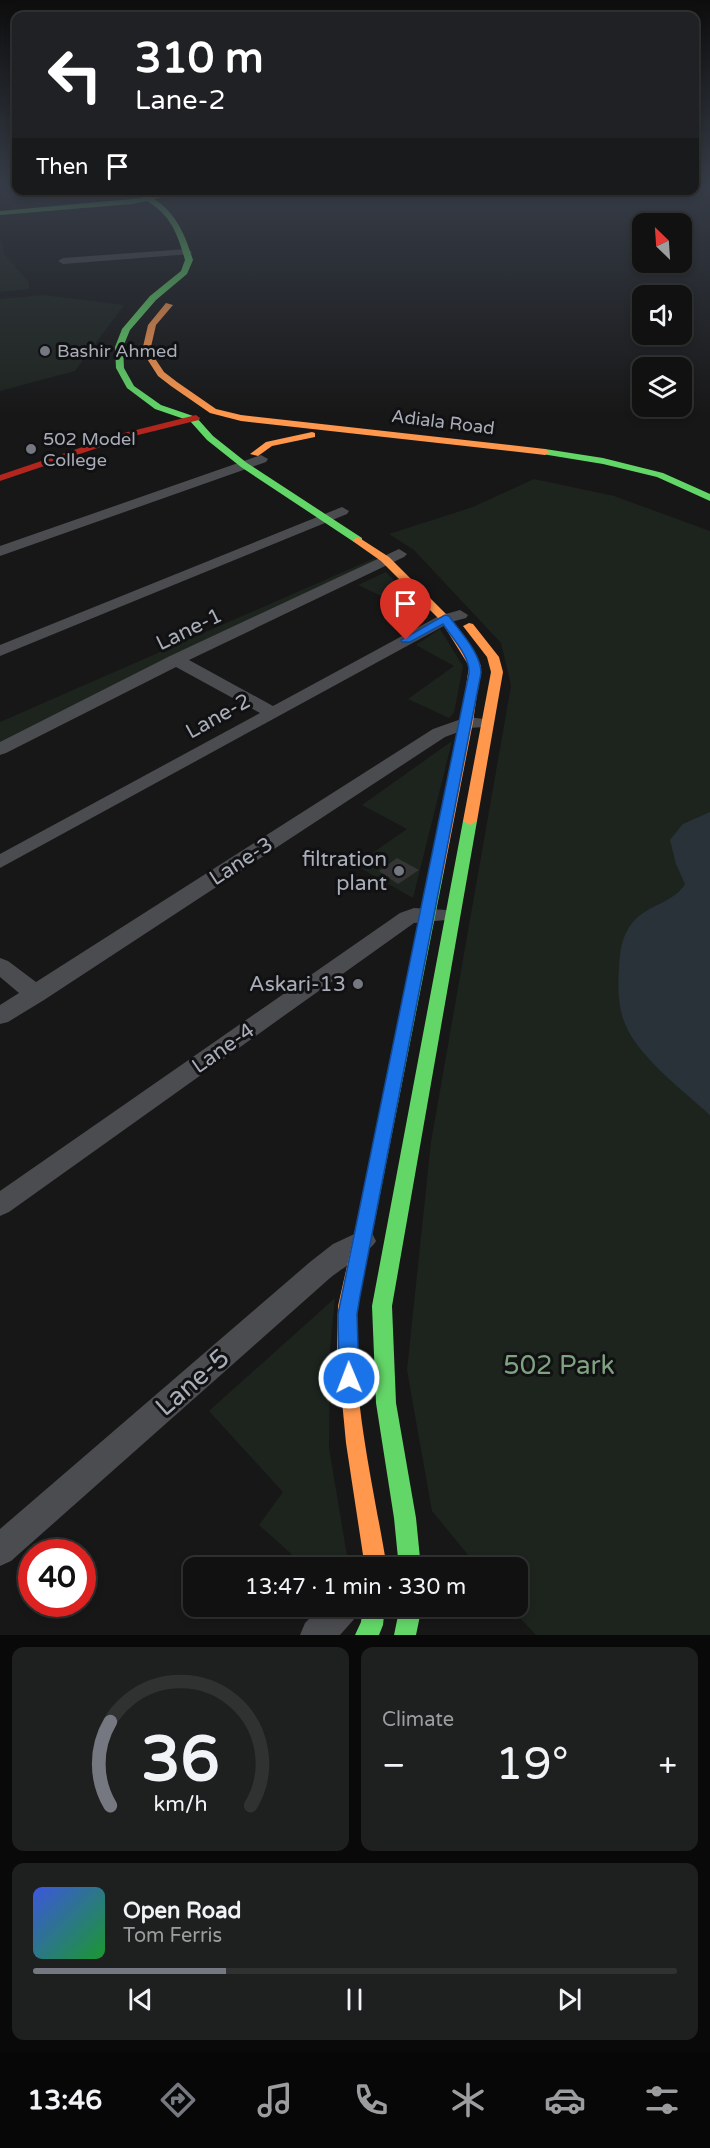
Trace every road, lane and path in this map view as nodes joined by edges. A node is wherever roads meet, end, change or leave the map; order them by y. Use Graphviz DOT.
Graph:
graph roads {
  1 [pos="188,262"];
  2 [pos="176,298"];
  3 [pos="198,403"];
  4 [pos="143,411"];
  5 [pos="213,411"];
  6 [pos="175,413"];
  7 [pos="193,419"];
  8 [pos="224,428"];
  9 [pos="127,435"];
  10 [pos="312,435"];
  11 [pos="254,453"];
  12 [pos="526,464"];
  13 [pos="244,465"];
  14 [pos="275,468"];
  15 [pos="0,478"];
  16 [pos="710,498"];
  17 [pos="338,512"];
  18 [pos="0,551"];
  19 [pos="390,551"];
  20 [pos="452,617"];
  21 [pos="0,651"];
  22 [pos="176,660"];
  23 [pos="272,712"];
  24 [pos="477,722"];
  25 [pos="0,748"];
  26 [pos="0,862"];
  27 [pos="426,915"];
  28 [pos="453,915"];
  29 [pos="0,966"];
  30 [pos="36,994"];
  31 [pos="0,1016"];
  32 [pos="0,1205"];
  33 [pos="394,1230"];
  34 [pos="360,1242"];
  35 [pos="0,1550"];
  36 [pos="409,1555"];
  37 [pos="374,1557"];
  38 [pos="334,1617"];
  39 [pos="373,1617"];
  40 [pos="409,1617"];
  41 [pos="317,1635"];
  42 [pos="366,1635"];
  43 [pos="405,1635"];
  1 -- 4 [label="main road"];
  2 -- 3 [label="main road, Adiala Road"];
  3 -- 5 [label="main road, Adiala Road"];
  3 -- 6 [label="main road"];
  4 -- 6 [label="main road, Adiala Road"];
  4 -- 9 [label="main road"];
  5 -- 7 [label="main road"];
  5 -- 8 [label="main road"];
  5 -- 16 [label="main road, Adiala Road"];
  6 -- 7 [label="main road, Adiala Road"];
  6 -- 9 [label="main road"];
  7 -- 8 [label="main road, Adiala Road"];
  7 -- 9 [label="main road"];
  7 -- 13 [label="main road"];
  8 -- 10 [label="main road, Adiala Road"];
  9 -- 15 [label="main road"];
  10 -- 11 [label="main road"];
  10 -- 12 [label="main road, Adiala Road"];
  11 -- 13 [label="street"];
  11 -- 14 [label="main road"];
  13 -- 17 [label="main road"];
  13 -- 18 [label="street"];
  17 -- 19 [label="main road"];
  17 -- 21 [label="street"];
  19 -- 20 [label="main road"];
  19 -- 22 [label="street, Lane-1"];
  20 -- 23 [label="street, Lane-2"];
  20 -- 24 [label="main road"];
  20 -- 24 [label="main road"];
  22 -- 23 [label="street"];
  22 -- 25 [label="street, Lane-1"];
  23 -- 26 [label="street, Lane-2"];
  24 -- 27 [label="main road"];
  24 -- 28 [label="main road"];
  24 -- 30 [label="street, Lane-3"];
  27 -- 28 [label="street, Lane-4"];
  27 -- 32 [label="street, Lane-4"];
  27 -- 34 [label="main road"];
  28 -- 33 [label="main road"];
  29 -- 30 [label="street"];
  30 -- 31 [label="street, Lane-3"];
  33 -- 34 [label="street, Lane-5"];
  33 -- 36 [label="main road"];
  34 -- 35 [label="street, Lane-5"];
  34 -- 37 [label="main road"];
  38 -- 41 [label="street"];
  39 -- 42 [label="main road"];
  40 -- 43 [label="main road"];
}
